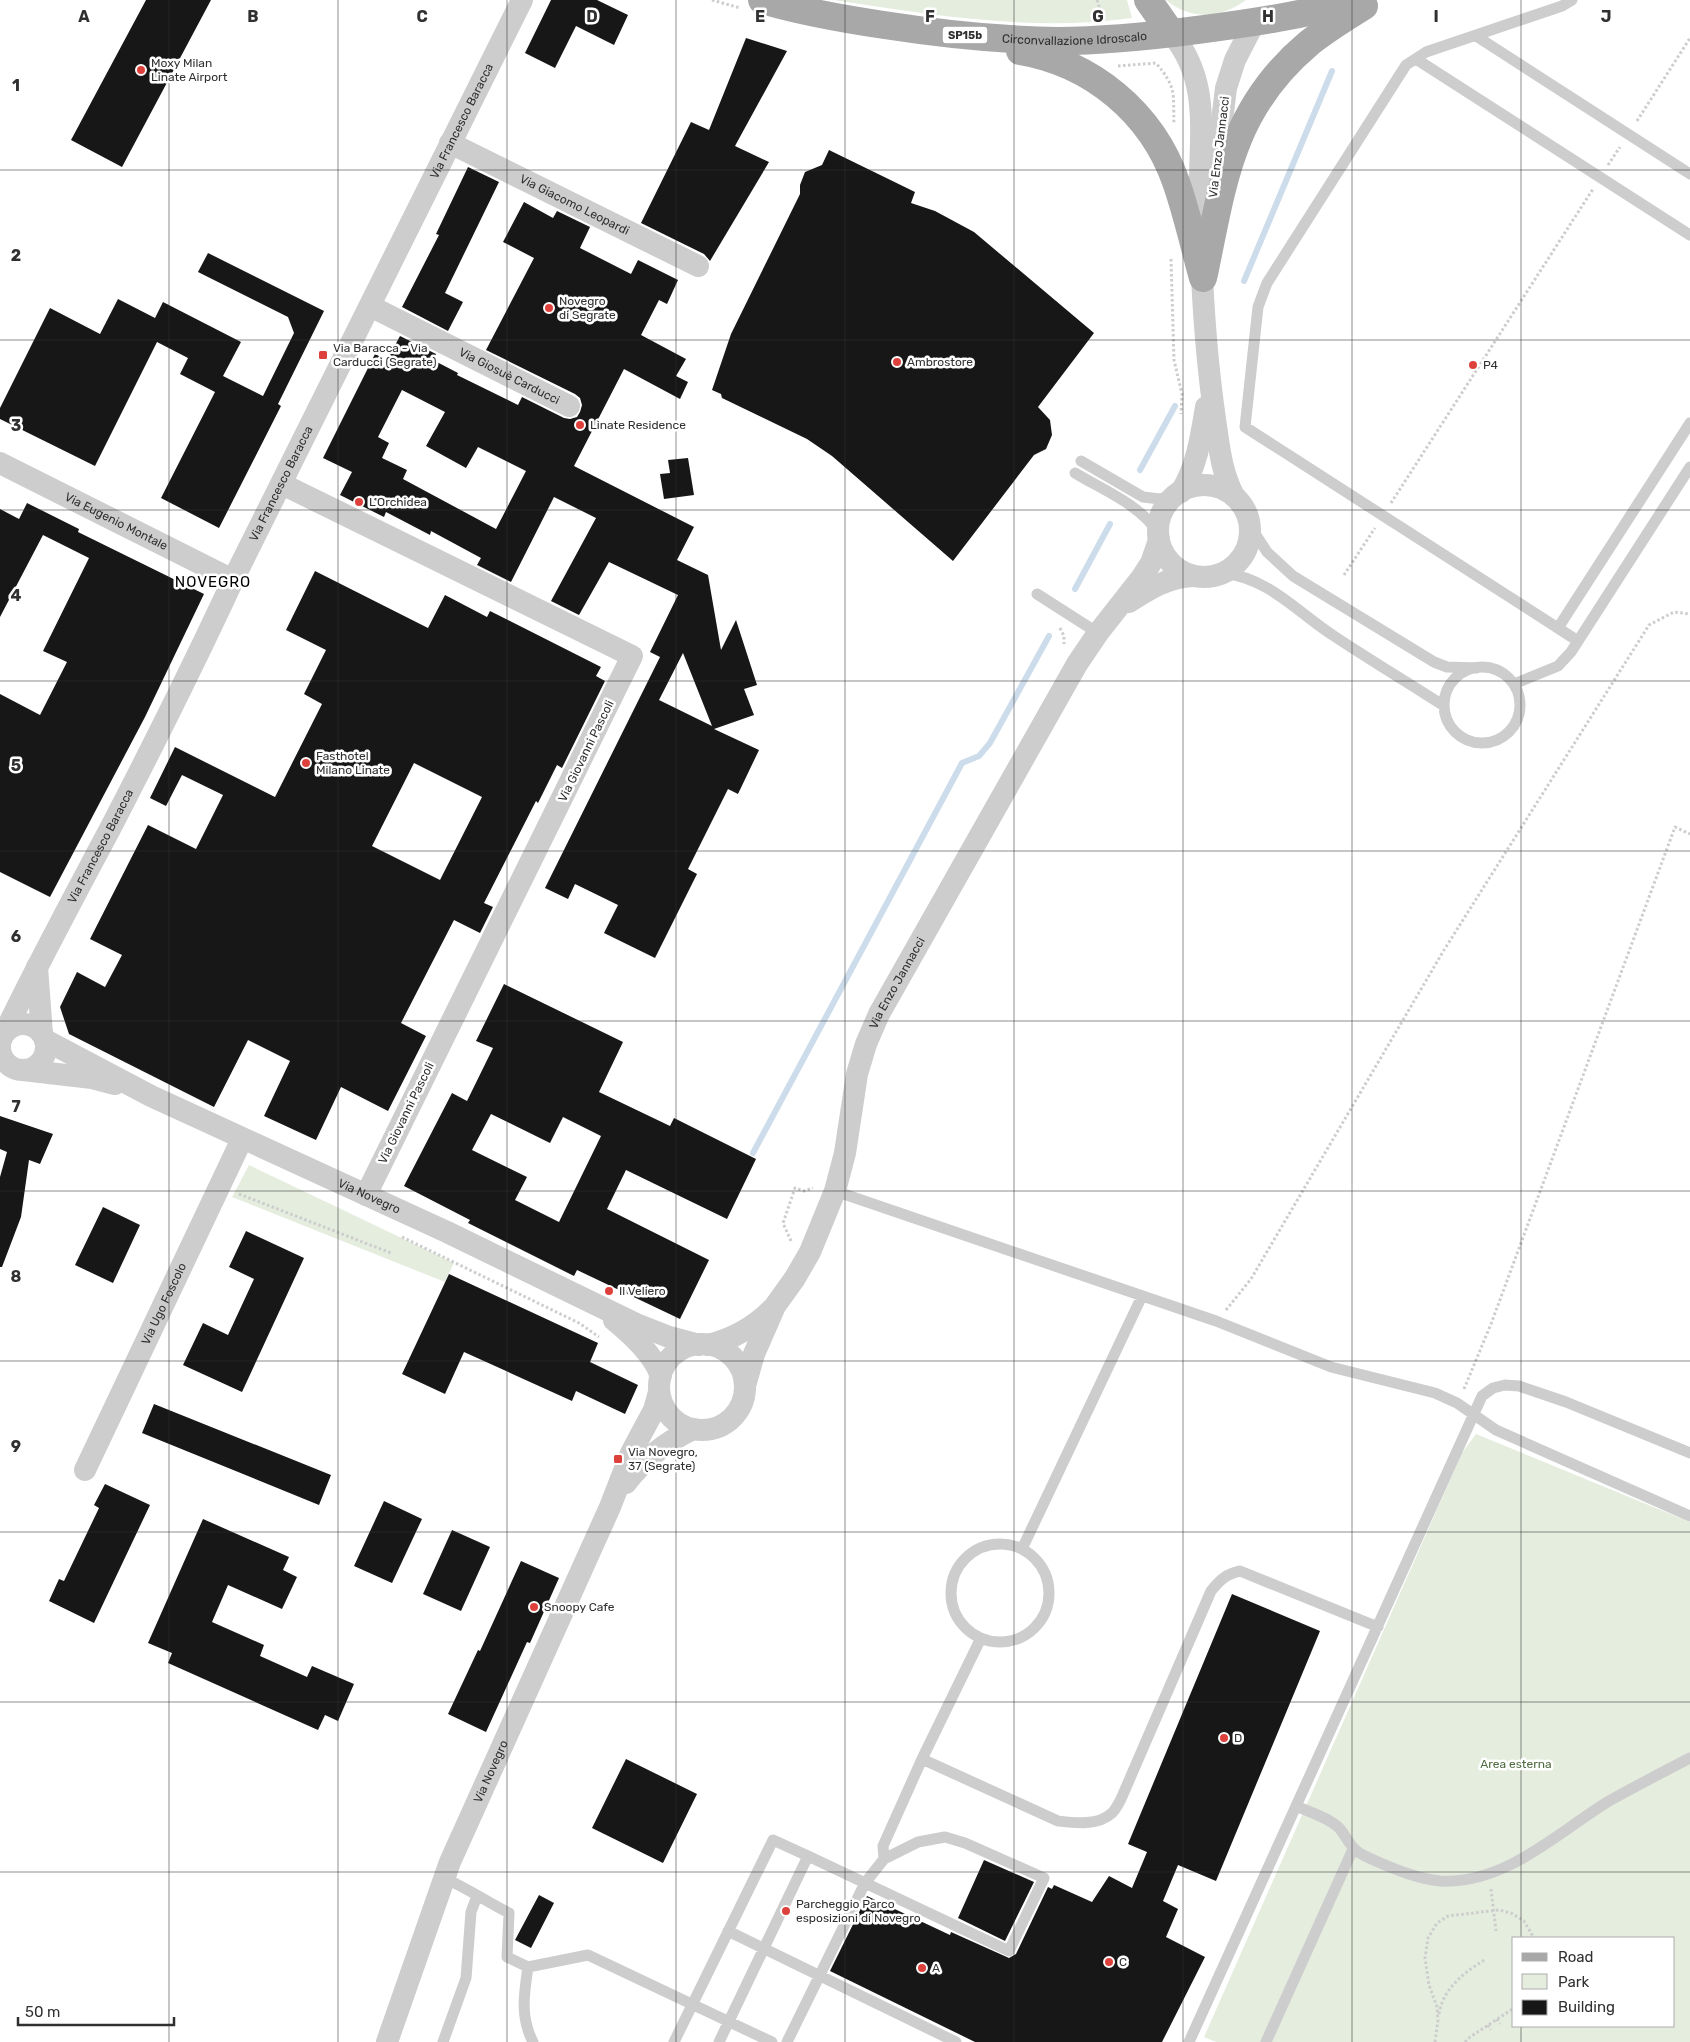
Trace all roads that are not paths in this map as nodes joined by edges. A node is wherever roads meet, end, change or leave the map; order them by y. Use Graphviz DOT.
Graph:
graph roads {
  1 [pos="522,0"];
  2 [pos="762,0"];
  3 [pos="1148,0"];
  4 [pos="1358,0"];
  5 [pos="1373,0"];
  6 [pos="1572,0"];
  7 [pos="1260,11"];
  8 [pos="916,30"];
  9 [pos="1171,33"];
  10 [pos="1476,36"];
  11 [pos="1416,59"];
  12 [pos="450,143"];
  13 [pos="1690,174"];
  14 [pos="1690,236"];
  15 [pos="698,266"];
  16 [pos="1203,278"];
  17 [pos="370,306"];
  18 [pos="1210,384"];
  19 [pos="569,406"];
  20 [pos="1690,423"];
  21 [pos="1080,461"];
  22 [pos="0,463"];
  23 [pos="1690,467"];
  24 [pos="1076,473"];
  25 [pos="282,484"];
  26 [pos="1179,493"];
  27 [pos="1234,496"];
  28 [pos="1250,526"];
  29 [pos="1158,536"];
  30 [pos="1223,573"];
  31 [pos="1193,576"];
  32 [pos="233,580"];
  33 [pos="1037,594"];
  34 [pos="1117,610"];
  35 [pos="1558,628"];
  36 [pos="1098,633"];
  37 [pos="1578,641"];
  38 [pos="1477,668"];
  39 [pos="1514,684"];
  40 [pos="1444,706"];
  41 [pos="36,966"];
  42 [pos="2,1037"];
  43 [pos="44,1037"];
  44 [pos="13,1067"];
  45 [pos="147,1093"];
  46 [pos="242,1139"];
  47 [pos="825,1190"];
  48 [pos="366,1195"];
  49 [pos="1142,1296"];
  50 [pos="590,1302"];
  51 [pos="775,1306"];
  52 [pos="703,1345"];
  53 [pos="660,1384"];
  54 [pos="745,1386"];
  55 [pos="1474,1414"];
  56 [pos="693,1429"];
  57 [pos="1690,1453"];
  58 [pos="85,1470"];
  59 [pos="610,1507"];
  60 [pos="1690,1516"];
  61 [pos="1022,1549"];
  62 [pos="1378,1627"];
  63 [pos="981,1638"];
  64 [pos="1690,1758"];
  65 [pos="922,1759"];
  66 [pos="1296,1806"];
  67 [pos="1353,1849"];
  68 [pos="808,1856"];
  69 [pos="884,1859"];
  70 [pos="444,1878"];
  71 [pos="865,1884"];
  72 [pos="477,1896"];
  73 [pos="728,1931"];
  74 [pos="764,1948"];
  75 [pos="528,1967"];
  76 [pos="820,1976"];
  77 [pos="693,2004"];
  78 [pos="729,2021"];
  79 [pos="387,2042"];
  80 [pos="443,2042"];
  81 [pos="533,2042"];
  82 [pos="674,2042"];
  83 [pos="718,2042"];
  84 [pos="772,2042"];
  85 [pos="787,2042"];
  86 [pos="956,2042"];
  87 [pos="1189,2042"];
  88 [pos="1266,2042"];
  1 -- 12 [label="street, Via Francesco Baracca"];
  2 -- 8 [label="main road, Circonvallazione Idroscalo / SP15b"];
  3 -- 9 [label="main road"];
  4 -- 7 [label="main road, Circonvallazione Idroscalo / SP15b"];
  5 -- 16 [label="main road"];
  6 -- 10 [label="lane"];
  7 -- 9 [label="main road, Circonvallazione Idroscalo / SP15b"];
  7 -- 16 [label="street, Via Enzo Jannacci"];
  8 -- 9 [label="main road, Circonvallazione Idroscalo / SP15b"];
  8 -- 16 [label="main road"];
  9 -- 16 [label="street, Via Enzo Jannacci"];
  10 -- 11 [label="lane"];
  10 -- 13 [label="lane"];
  11 -- 14 [label="lane"];
  11 -- 35 [label="lane"];
  12 -- 15 [label="street, Via Giacomo Leopardi"];
  12 -- 17 [label="street, Via Francesco Baracca"];
  16 -- 18 [label="street, Via Enzo Jannacci"];
  17 -- 19 [label="street, Via Giosuè Carducci"];
  17 -- 25 [label="street, Via Francesco Baracca"];
  18 -- 26 [label="street, Via Enzo Jannacci"];
  18 -- 27 [label="street, Via Enzo Jannacci"];
  20 -- 35 [label="lane"];
  21 -- 26 [label="lane"];
  22 -- 32 [label="street, Via Eugenio Montale"];
  23 -- 37 [label="lane"];
  24 -- 29 [label="lane"];
  25 -- 32 [label="street, Via Francesco Baracca"];
  25 -- 48 [label="street, Via Giovanni Pascoli"];
  26 -- 27 [label="street"];
  26 -- 29 [label="street, Via Enzo Jannacci"];
  27 -- 28 [label="street, Via Enzo Jannacci"];
  28 -- 30 [label="street"];
  28 -- 38 [label="lane"];
  29 -- 31 [label="street"];
  29 -- 34 [label="street, Via Enzo Jannacci"];
  30 -- 31 [label="street, Via Enzo Jannacci"];
  30 -- 40 [label="lane"];
  31 -- 34 [label="street, Via Enzo Jannacci"];
  32 -- 41 [label="street, Via Francesco Baracca"];
  33 -- 36 [label="lane"];
  34 -- 36 [label="street, Via Enzo Jannacci"];
  35 -- 37 [label="lane"];
  36 -- 47 [label="street, Via Enzo Jannacci"];
  37 -- 39 [label="lane"];
  38 -- 39 [label="lane"];
  38 -- 40 [label="lane"];
  39 -- 40 [label="lane"];
  41 -- 42 [label="street, Via Francesco Baracca"];
  41 -- 43 [label="street"];
  42 -- 43 [label="street"];
  42 -- 44 [label="street"];
  43 -- 44 [label="street"];
  43 -- 45 [label="street, Via Novegro"];
  44 -- 45 [label="street, Via Novegro"];
  45 -- 46 [label="street, Via Novegro"];
  46 -- 48 [label="street, Via Novegro"];
  46 -- 58 [label="street, Via Ugo Foscolo"];
  47 -- 49 [label="lane"];
  47 -- 51 [label="street, Via Enzo Jannacci"];
  48 -- 50 [label="street, Via Novegro"];
  49 -- 55 [label="lane"];
  49 -- 61 [label="lane"];
  50 -- 52 [label="street, Via Novegro"];
  50 -- 53 [label="street, Via Novegro"];
  51 -- 52 [label="street"];
  51 -- 54 [label="street, Via Enzo Jannacci"];
  52 -- 53 [label="street, Via Novegro"];
  52 -- 54 [label="street, Via Novegro"];
  53 -- 56 [label="street, Via Novegro"];
  53 -- 59 [label="street, Via Novegro"];
  54 -- 56 [label="street, Via Novegro"];
  55 -- 57 [label="lane"];
  55 -- 60 [label="lane"];
  55 -- 62 [label="lane"];
  56 -- 59 [label="street, Via Novegro"];
  59 -- 70 [label="street, Via Novegro"];
  61 -- 63 [label="lane"];
  61 -- 63 [label="lane"];
  62 -- 65 [label="lane"];
  62 -- 66 [label="lane"];
  63 -- 65 [label="lane"];
  64 -- 67 [label="lane"];
  65 -- 69 [label="lane"];
  66 -- 67 [label="lane"];
  66 -- 87 [label="lane"];
  67 -- 88 [label="lane"];
  68 -- 71 [label="lane"];
  68 -- 73 [label="lane"];
  68 -- 74 [label="lane"];
  69 -- 71 [label="lane"];
  69 -- 71 [label="lane"];
  70 -- 72 [label="lane"];
  70 -- 79 [label="street, Via Novegro"];
  71 -- 76 [label="lane"];
  72 -- 75 [label="lane"];
  72 -- 80 [label="lane"];
  73 -- 74 [label="lane"];
  73 -- 77 [label="lane"];
  74 -- 76 [label="lane"];
  74 -- 78 [label="lane"];
  75 -- 77 [label="lane"];
  75 -- 81 [label="lane"];
  76 -- 85 [label="lane"];
  76 -- 86 [label="lane"];
  77 -- 78 [label="lane"];
  77 -- 82 [label="lane"];
  78 -- 83 [label="lane"];
  78 -- 84 [label="lane"];
}
